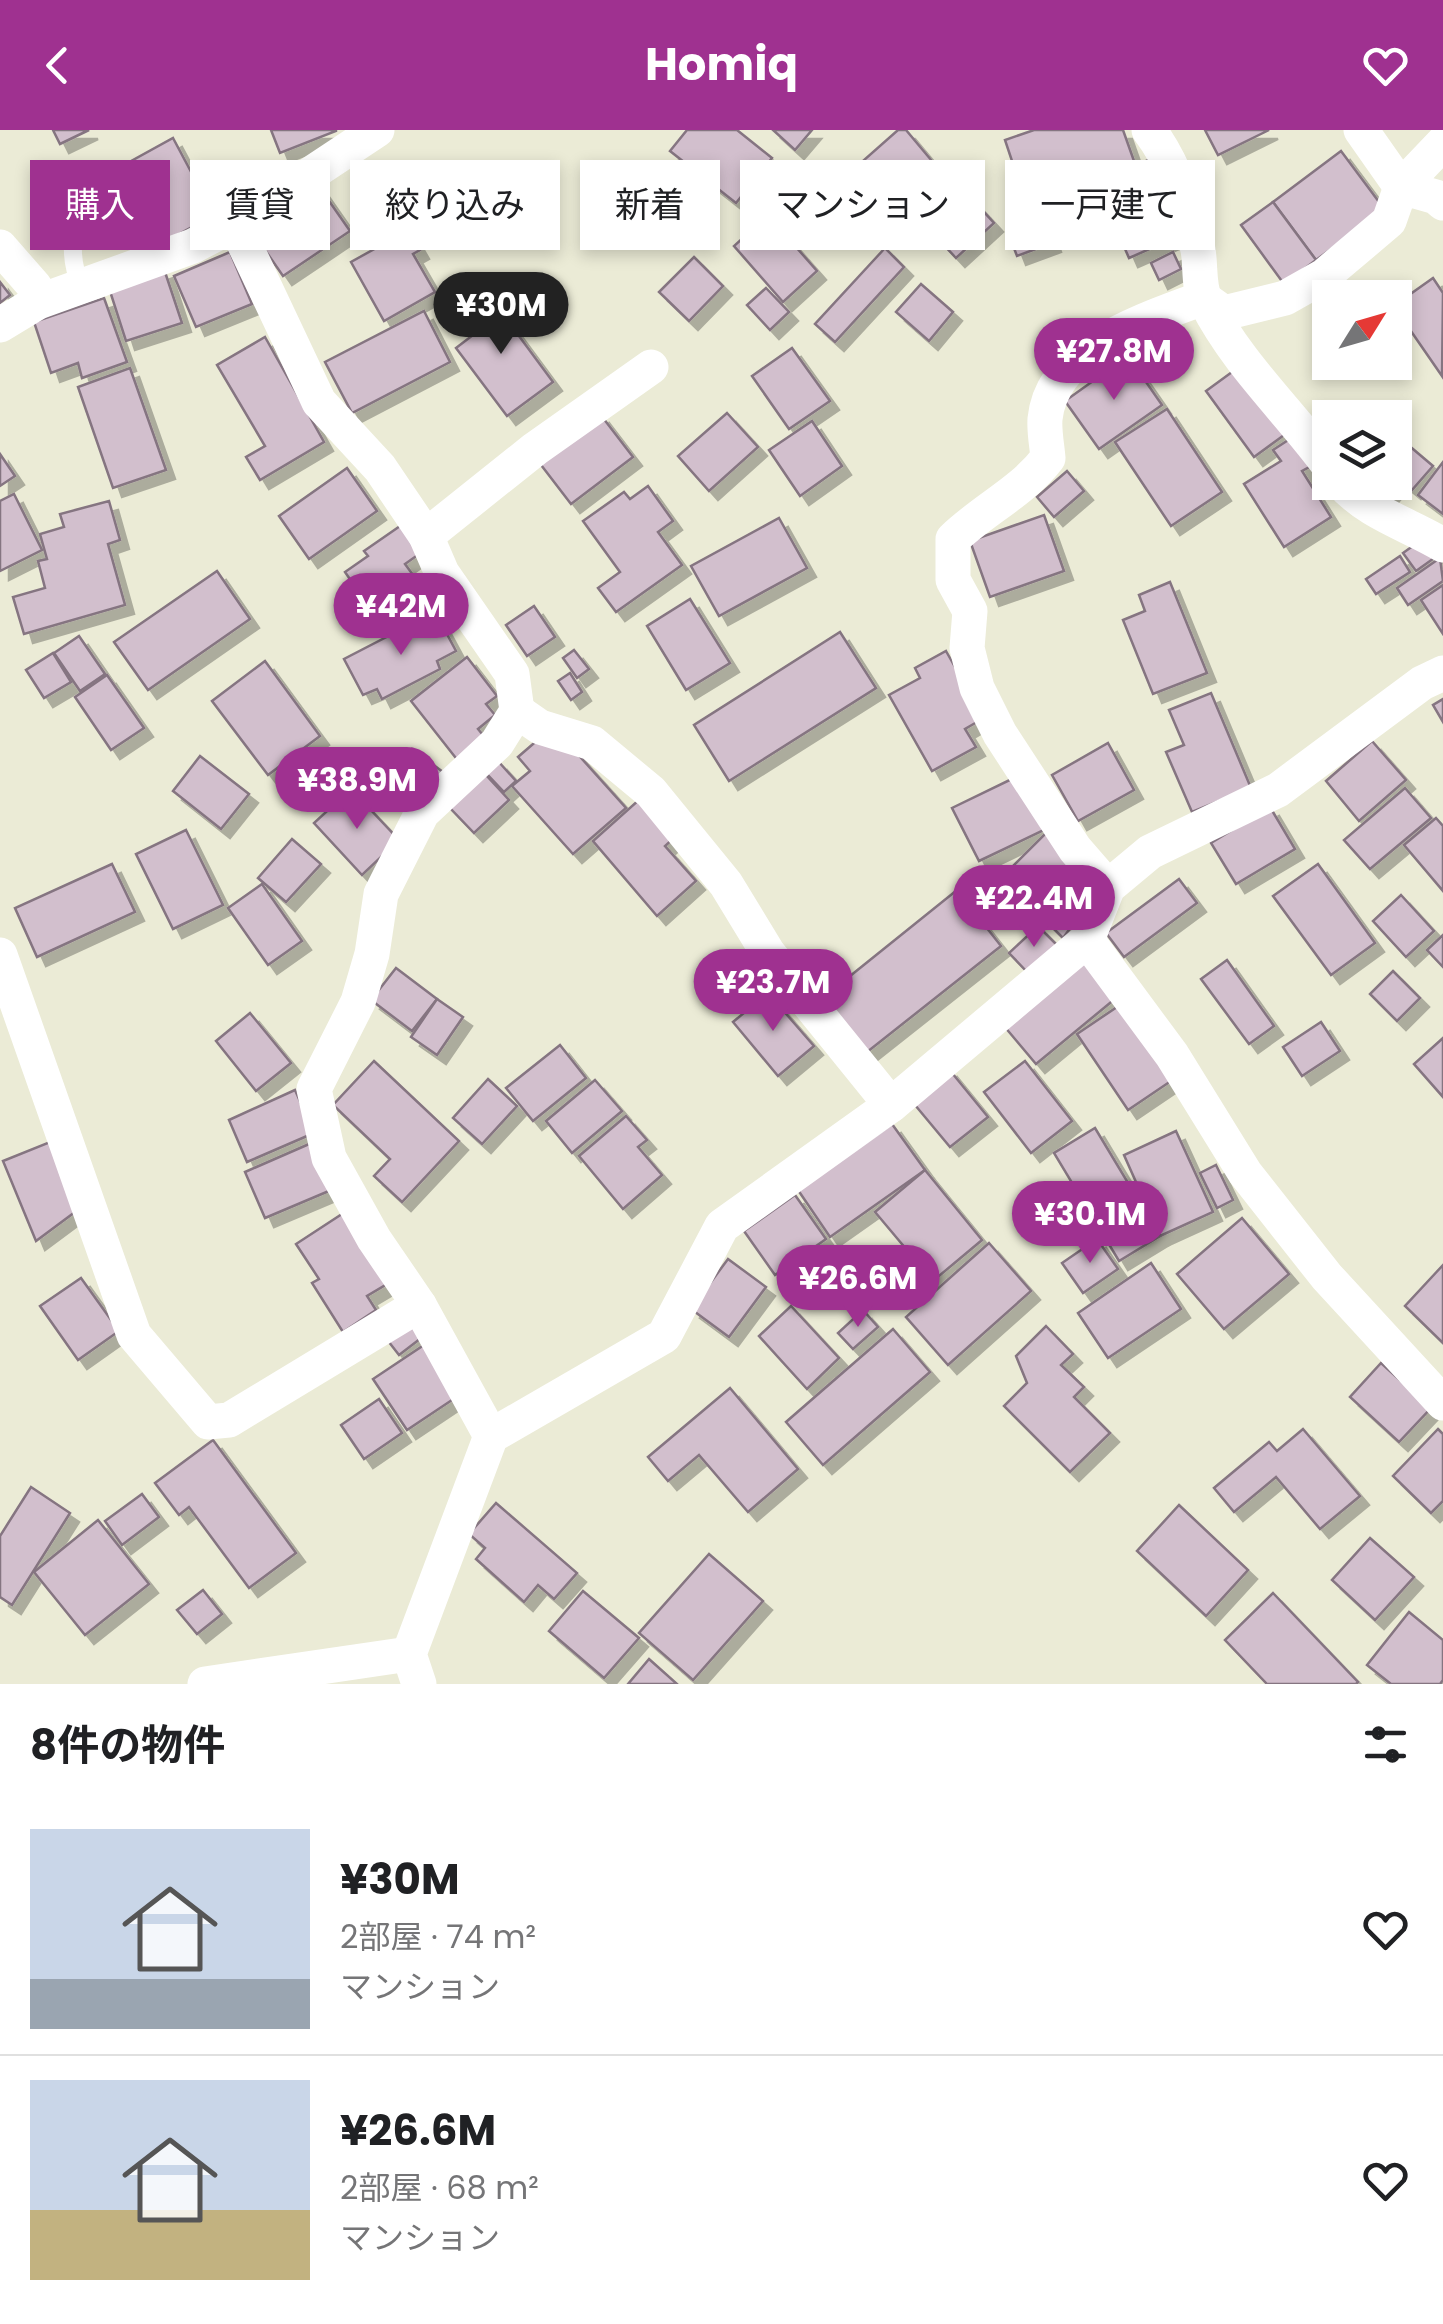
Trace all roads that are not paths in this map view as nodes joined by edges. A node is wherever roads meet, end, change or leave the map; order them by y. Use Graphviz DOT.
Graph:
graph roads {
  1 [pos="377,130"];
  2 [pos="1149,130"];
  3 [pos="1361,130"];
  4 [pos="1443,143"];
  5 [pos="330,161"];
  6 [pos="1401,187"];
  7 [pos="1443,203"];
  8 [pos="0,247"];
  9 [pos="190,247"];
  10 [pos="72,250"];
  11 [pos="247,250"];
  12 [pos="81,286"];
  13 [pos="1203,298"];
  14 [pos="38,302"];
  15 [pos="0,325"];
  16 [pos="652,367"];
  17 [pos="1312,445"];
  18 [pos="1358,500"];
  19 [pos="426,536"];
  20 [pos="1443,545"];
  21 [pos="1443,673"];
  22 [pos="517,711"];
  23 [pos="1108,888"];
  24 [pos="1087,940"];
  25 [pos="0,955"];
  26 [pos="892,1105"];
  27 [pos="419,1305"];
  28 [pos="1443,1403"];
  29 [pos="491,1436"];
  30 [pos="414,1669"];
  31 [pos="205,1684"];
  1 -- 5 [label="street"];
  2 -- 13 [label="street"];
  3 -- 6 [label="street"];
  4 -- 6 [label="street"];
  6 -- 7 [label="street"];
  6 -- 13 [label="street"];
  8 -- 14 [label="street"];
  9 -- 12 [label="street"];
  10 -- 12 [label="lane"];
  11 -- 19 [label="street"];
  12 -- 14 [label="street"];
  13 -- 17 [label="street"];
  13 -- 23 [label="street"];
  14 -- 15 [label="street"];
  16 -- 19 [label="street"];
  18 -- 20 [label="street"];
  19 -- 22 [label="street"];
  21 -- 23 [label="street"];
  22 -- 26 [label="street"];
  22 -- 27 [label="street"];
  23 -- 24 [label="street"];
  24 -- 26 [label="street"];
  24 -- 28 [label="street"];
  25 -- 27 [label="street"];
  26 -- 29 [label="street"];
  27 -- 29 [label="street"];
  29 -- 30 [label="street"];
  30 -- 31 [label="street"];
}
